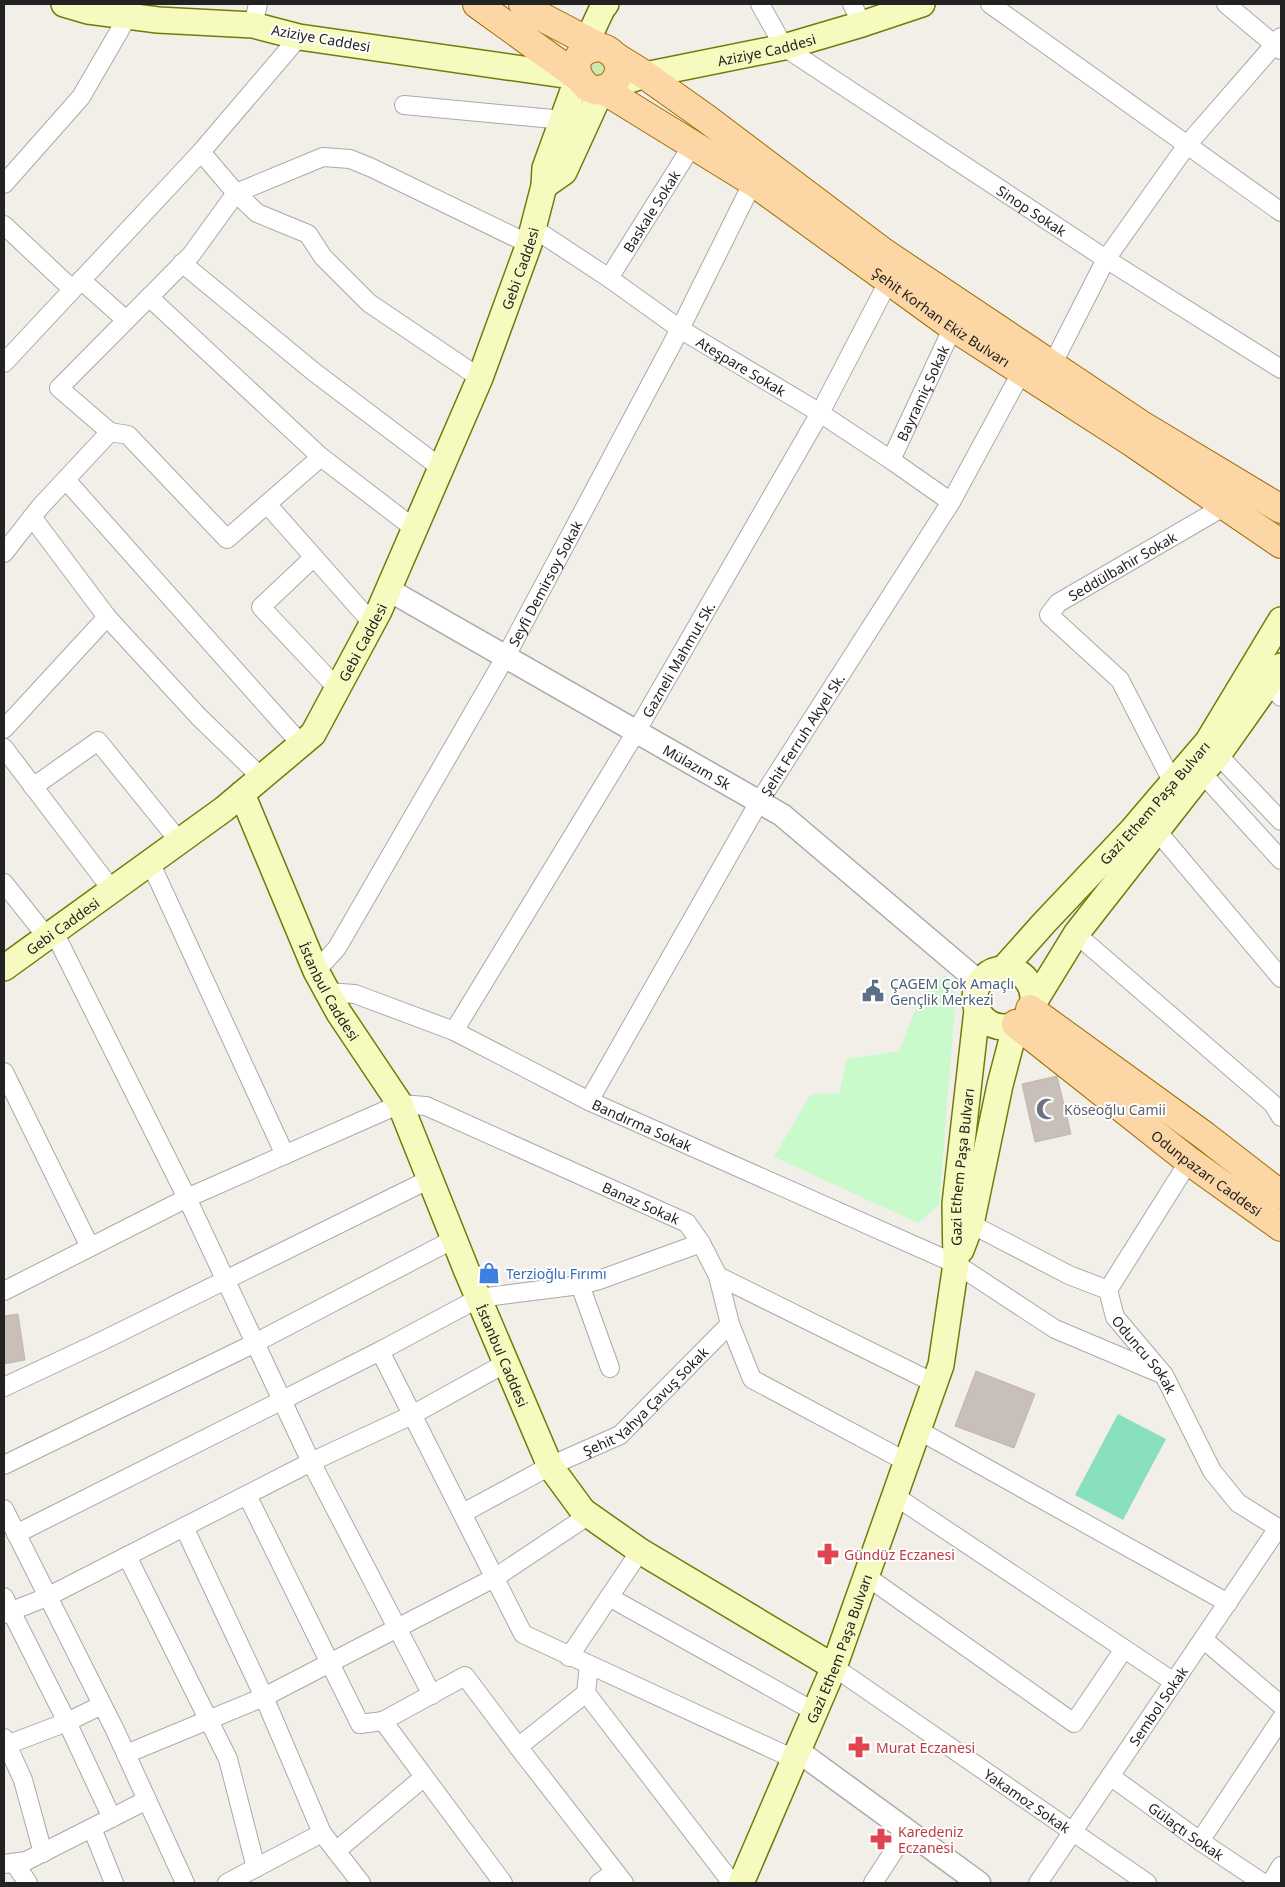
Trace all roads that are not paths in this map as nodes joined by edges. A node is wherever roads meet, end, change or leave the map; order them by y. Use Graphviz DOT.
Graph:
graph roads {
  1 [pos="69,4"];
  2 [pos="477,4"];
  3 [pos="523,4"];
  4 [pos="606,4"];
  5 [pos="613,4"];
  6 [pos="760,4"];
  7 [pos="922,4"];
  8 [pos="990,4"];
  9 [pos="1226,4"];
  10 [pos="155,12"];
  11 [pos="255,14"];
  12 [pos="857,14"];
  13 [pos="128,16"];
  14 [pos="299,37"];
  15 [pos="1279,44"];
  16 [pos="784,47"];
  17 [pos="594,54"];
  18 [pos="645,75"];
  19 [pos="605,88"];
  20 [pos="404,105"];
  21 [pos="564,120"];
  22 [pos="693,144"];
  23 [pos="1187,145"];
  24 [pos="201,152"];
  25 [pos="10,164"];
  26 [pos="753,182"];
  27 [pos="4,184"];
  28 [pos="544,186"];
  29 [pos="236,193"];
  30 [pos="1281,212"];
  31 [pos="4,225"];
  32 [pos="531,236"];
  33 [pos="1106,258"];
  34 [pos="182,263"];
  35 [pos="609,278"];
  36 [pos="888,282"];
  37 [pos="76,285"];
  38 [pos="149,297"];
  39 [pos="126,320"];
  40 [pos="953,327"];
  41 [pos="680,329"];
  42 [pos="4,362"];
  43 [pos="1052,364"];
  44 [pos="1281,370"];
  45 [pos="1022,371"];
  46 [pos="480,378"];
  47 [pos="820,413"];
  48 [pos="110,432"];
  49 [pos="321,457"];
  50 [pos="891,460"];
  51 [pos="441,468"];
  52 [pos="66,480"];
  53 [pos="951,502"];
  54 [pos="267,504"];
  55 [pos="1225,506"];
  56 [pos="1281,509"];
  57 [pos="32,517"];
  58 [pos="415,529"];
  59 [pos="1281,544"];
  60 [pos="4,553"];
  61 [pos="314,557"];
  62 [pos="389,590"];
  63 [pos="107,617"];
  64 [pos="1281,620"];
  65 [pos="373,624"];
  66 [pos="506,656"];
  67 [pos="1277,682"];
  68 [pos="338,689"];
  69 [pos="4,729"];
  70 [pos="636,732"];
  71 [pos="301,744"];
  72 [pos="4,748"];
  73 [pos="1210,764"];
  74 [pos="261,777"];
  75 [pos="1172,781"];
  76 [pos="33,787"];
  77 [pos="242,794"];
  78 [pos="759,802"];
  79 [pos="1281,821"];
  80 [pos="1158,832"];
  81 [pos="179,841"];
  82 [pos="1281,860"];
  83 [pos="150,862"];
  84 [pos="4,883"];
  85 [pos="112,890"];
  86 [pos="1076,934"];
  87 [pos="50,935"];
  88 [pos="4,968"];
  89 [pos="1003,969"];
  90 [pos="1281,978"];
  91 [pos="322,982"];
  92 [pos="979,982"];
  93 [pos="978,1010"];
  94 [pos="1023,1017"];
  95 [pos="454,1031"];
  96 [pos="4,1072"];
  97 [pos="588,1101"];
  98 [pos="400,1104"];
  99 [pos="1281,1117"];
  100 [pos="285,1155"];
  101 [pos="1189,1161"];
  102 [pos="430,1179"];
  103 [pos="1281,1194"];
  104 [pos="186,1198"];
  105 [pos="972,1224"];
  106 [pos="1281,1228"];
  107 [pos="454,1239"];
  108 [pos="702,1243"];
  109 [pos="90,1247"];
  110 [pos="956,1264"];
  111 [pos="718,1276"];
  112 [pos="225,1279"];
  113 [pos="580,1285"];
  114 [pos="1108,1290"];
  115 [pos="4,1291"];
  116 [pos="479,1298"];
  117 [pos="730,1324"];
  118 [pos="255,1343"];
  119 [pos="380,1351"];
  120 [pos="506,1363"];
  121 [pos="610,1368"];
  122 [pos="1164,1375"];
  123 [pos="934,1383"];
  124 [pos="4,1387"];
  125 [pos="282,1400"];
  126 [pos="412,1414"];
  127 [pos="918,1430"];
  128 [pos="312,1462"];
  129 [pos="906,1462"];
  130 [pos="4,1465"];
  131 [pos="550,1466"];
  132 [pos="247,1495"];
  133 [pos="894,1496"];
  134 [pos="4,1509"];
  135 [pos="463,1513"];
  136 [pos="589,1515"];
  137 [pos="184,1527"];
  138 [pos="1280,1528"];
  139 [pos="16,1534"];
  140 [pos="640,1551"];
  141 [pos="127,1556"];
  142 [pos="866,1576"];
  143 [pos="496,1577"];
  144 [pos="47,1597"];
  145 [pos="609,1597"];
  146 [pos="1228,1603"];
  147 [pos="6,1607"];
  148 [pos="397,1629"];
  149 [pos="1203,1639"];
  150 [pos="1124,1649"];
  151 [pos="569,1657"];
  152 [pos="330,1662"];
  153 [pos="589,1666"];
  154 [pos="834,1667"];
  155 [pos="1174,1682"];
  156 [pos="586,1693"];
  157 [pos="432,1695"];
  158 [pos="264,1698"];
  159 [pos="1280,1700"];
  160 [pos="102,1705"];
  161 [pos="815,1712"];
  162 [pos="1281,1719"];
  163 [pos="208,1720"];
  164 [pos="383,1721"];
  165 [pos="67,1722"];
  166 [pos="5,1743"];
  167 [pos="518,1747"];
  168 [pos="126,1754"];
  169 [pos="796,1755"];
  170 [pos="1110,1776"];
  171 [pos="424,1777"];
  172 [pos="147,1800"];
  173 [pos="112,1818"];
  174 [pos="92,1828"];
  175 [pos="907,1831"];
  176 [pos="1073,1832"];
  177 [pos="322,1833"];
  178 [pos="1200,1841"];
  179 [pos="336,1851"];
  180 [pos="43,1853"];
  181 [pos="9,1864"];
  182 [pos="1281,1866"];
  183 [pos="256,1868"];
  184 [pos="620,1878"];
  185 [pos="28,1883"];
  186 [pos="114,1883"];
  187 [pos="185,1883"];
  188 [pos="227,1883"];
  189 [pos="361,1883"];
  190 [pos="503,1883"];
  191 [pos="599,1883"];
  192 [pos="732,1883"];
  193 [pos="741,1883"];
  194 [pos="873,1883"];
  195 [pos="979,1883"];
  196 [pos="1038,1883"];
  197 [pos="1147,1883"];
  198 [pos="1263,1883"];
  199 [pos="1271,1883"];
  1 -- 13 [label="main road, Aziziye Caddesi"];
  2 -- 17 [label="main road, Şehit Korhan Ekiz Bulvarı"];
  3 -- 17 [label="main road, Şehit Korhan Ekiz Bulvarı"];
  4 -- 17 [label="main road, Gebi Caddesi"];
  5 -- 17 [label="main road, Gebi Caddesi"];
  6 -- 16 [label="street"];
  7 -- 12 [label="main road, Aziziye Caddesi"];
  8 -- 23 [label="street"];
  9 -- 15 [label="street"];
  10 -- 11 [label="main road, Aziziye Caddesi"];
  10 -- 13 [label="main road, Aziziye Caddesi"];
  11 -- 14 [label="main road, Aziziye Caddesi"];
  12 -- 16 [label="main road, Aziziye Caddesi"];
  13 -- 25 [label="street"];
  14 -- 17 [label="main road, Aziziye Caddesi"];
  14 -- 24 [label="street"];
  15 -- 23 [label="street"];
  16 -- 18 [label="main road, Aziziye Caddesi"];
  16 -- 33 [label="street, Sinop Sokak"];
  17 -- 18 [label="main road, Şehit Korhan Ekiz Bulvarı"];
  17 -- 19 [label="main road, Şehit Korhan Ekiz Bulvarı"];
  17 -- 19 [label="main road"];
  17 -- 21 [label="main road, Gebi Caddesi"];
  18 -- 19 [label="main road, Aziziye Caddesi"];
  18 -- 43 [label="main road, Şehit Korhan Ekiz Bulvarı"];
  19 -- 22 [label="main road, Şehit Korhan Ekiz Bulvarı"];
  19 -- 28 [label="main road"];
  20 -- 21 [label="street"];
  21 -- 28 [label="main road, Gebi Caddesi"];
  22 -- 26 [label="main road, Şehit Korhan Ekiz Bulvarı"];
  22 -- 35 [label="street, Baskale Sokak"];
  23 -- 30 [label="street"];
  23 -- 33 [label="street"];
  24 -- 29 [label="street"];
  24 -- 37 [label="street"];
  25 -- 27 [label="street"];
  26 -- 36 [label="main road, Şehit Korhan Ekiz Bulvarı"];
  26 -- 41 [label="street, Seyfi Demirsoy Sokak"];
  28 -- 32 [label="main road, Gebi Caddesi"];
  29 -- 32 [label="street, Ateşpare Sokak"];
  29 -- 34 [label="street"];
  29 -- 46 [label="street"];
  31 -- 37 [label="street"];
  32 -- 35 [label="street, Ateşpare Sokak"];
  32 -- 46 [label="main road, Gebi Caddesi"];
  33 -- 43 [label="street"];
  33 -- 44 [label="street, Sinop Sokak"];
  34 -- 38 [label="street"];
  34 -- 51 [label="street"];
  35 -- 41 [label="street, Ateşpare Sokak"];
  36 -- 40 [label="main road, Şehit Korhan Ekiz Bulvarı"];
  36 -- 47 [label="street, Gazneli Mahmut Sk."];
  37 -- 39 [label="street"];
  37 -- 42 [label="street"];
  38 -- 39 [label="street"];
  38 -- 49 [label="street"];
  39 -- 48 [label="street"];
  40 -- 45 [label="main road, Şehit Korhan Ekiz Bulvarı"];
  40 -- 50 [label="street, Bayramiç Sokak"];
  41 -- 47 [label="street, Ateşpare Sokak"];
  41 -- 66 [label="street, Seyfi Demirsoy Sokak"];
  43 -- 56 [label="main road, Şehit Korhan Ekiz Bulvarı"];
  45 -- 53 [label="street, Şehit Ferruh Akyel Sk."];
  45 -- 55 [label="main road, Şehit Korhan Ekiz Bulvarı"];
  46 -- 51 [label="main road, Gebi Caddesi"];
  47 -- 50 [label="street, Ateşpare Sokak"];
  47 -- 70 [label="street, Gazneli Mahmut Sk."];
  48 -- 52 [label="street"];
  48 -- 54 [label="street"];
  49 -- 54 [label="street"];
  49 -- 58 [label="street"];
  50 -- 53 [label="street, Ateşpare Sokak"];
  51 -- 58 [label="main road, Gebi Caddesi"];
  52 -- 57 [label="street"];
  52 -- 71 [label="street"];
  53 -- 78 [label="street, Şehit Ferruh Akyel Sk."];
  54 -- 61 [label="street"];
  55 -- 59 [label="main road, Şehit Korhan Ekiz Bulvarı"];
  55 -- 75 [label="street, Seddülbahir Sokak"];
  57 -- 60 [label="street"];
  57 -- 63 [label="street"];
  58 -- 62 [label="main road, Gebi Caddesi"];
  61 -- 65 [label="street"];
  61 -- 68 [label="street"];
  62 -- 65 [label="main road, Gebi Caddesi"];
  62 -- 66 [label="street, Mülazım Sk"];
  63 -- 69 [label="street"];
  63 -- 74 [label="street"];
  64 -- 75 [label="main road, Gazi Ethem Paşa Bulvarı"];
  65 -- 68 [label="main road, Gebi Caddesi"];
  66 -- 70 [label="street, Mülazım Sk"];
  66 -- 91 [label="street, Seyfi Demirsoy Sokak"];
  67 -- 73 [label="main road, Gazi Ethem Paşa Bulvarı"];
  68 -- 71 [label="main road, Gebi Caddesi"];
  70 -- 78 [label="street, Mülazım Sk"];
  70 -- 95 [label="street, Gazneli Mahmut Sk."];
  71 -- 74 [label="main road, Gebi Caddesi"];
  72 -- 76 [label="street"];
  73 -- 79 [label="street"];
  73 -- 80 [label="main road, Gazi Ethem Paşa Bulvarı"];
  73 -- 82 [label="street"];
  74 -- 77 [label="main road, Gebi Caddesi"];
  75 -- 89 [label="main road, Gazi Ethem Paşa Bulvarı"];
  76 -- 81 [label="street"];
  76 -- 85 [label="street"];
  77 -- 81 [label="main road, Gebi Caddesi"];
  77 -- 91 [label="main road, İstanbul Caddesi"];
  78 -- 92 [label="street, Mülazım Sk"];
  78 -- 97 [label="street, Şehit Ferruh Akyel Sk."];
  80 -- 86 [label="main road, Gazi Ethem Paşa Bulvarı"];
  80 -- 90 [label="street"];
  81 -- 83 [label="main road, Gebi Caddesi"];
  83 -- 85 [label="main road, Gebi Caddesi"];
  83 -- 100 [label="street"];
  84 -- 87 [label="street"];
  85 -- 87 [label="main road, Gebi Caddesi"];
  86 -- 94 [label="main road, Gazi Ethem Paşa Bulvarı"];
  86 -- 99 [label="street"];
  87 -- 88 [label="main road, Gebi Caddesi"];
  87 -- 104 [label="street"];
  89 -- 92 [label="main road"];
  89 -- 94 [label="main road"];
  91 -- 95 [label="street, Bandırma Sokak"];
  91 -- 98 [label="main road, İstanbul Caddesi"];
  92 -- 93 [label="main road"];
  93 -- 94 [label="main road"];
  93 -- 110 [label="main road, Gazi Ethem Paşa Bulvarı"];
  94 -- 101 [label="main road, Odunpazarı Caddesi"];
  94 -- 103 [label="main road, Odunpazarı Caddesi"];
  94 -- 105 [label="main road, Gazi Ethem Paşa Bulvarı"];
  95 -- 97 [label="street, Bandırma Sokak"];
  96 -- 109 [label="street"];
  97 -- 110 [label="street, Bandırma Sokak"];
  98 -- 100 [label="street"];
  98 -- 102 [label="main road, İstanbul Caddesi"];
  98 -- 108 [label="street, Banaz Sokak"];
  100 -- 104 [label="street"];
  101 -- 106 [label="main road, Odunpazarı Caddesi"];
  101 -- 114 [label="street"];
  102 -- 107 [label="main road, İstanbul Caddesi"];
  102 -- 112 [label="street"];
  104 -- 109 [label="street"];
  104 -- 112 [label="street"];
  105 -- 110 [label="main road, Gazi Ethem Paşa Bulvarı"];
  105 -- 114 [label="street"];
  107 -- 116 [label="main road, İstanbul Caddesi"];
  107 -- 118 [label="street"];
  108 -- 111 [label="street, Banaz Sokak"];
  108 -- 113 [label="street"];
  109 -- 115 [label="street"];
  110 -- 122 [label="street, Bandırma Sokak"];
  110 -- 123 [label="main road, Gazi Ethem Paşa Bulvarı"];
  111 -- 117 [label="street, Banaz Sokak"];
  111 -- 123 [label="street"];
  112 -- 118 [label="street"];
  112 -- 124 [label="street"];
  113 -- 116 [label="street"];
  113 -- 121 [label="street"];
  114 -- 122 [label="street, Oduncu Sokak"];
  116 -- 119 [label="street"];
  116 -- 120 [label="main road, İstanbul Caddesi"];
  117 -- 129 [label="street, Banaz Sokak"];
  117 -- 131 [label="street, Şehit Yahya Çavuş Sokak"];
  118 -- 125 [label="street"];
  118 -- 130 [label="street"];
  119 -- 125 [label="street"];
  119 -- 126 [label="street"];
  120 -- 126 [label="street"];
  120 -- 131 [label="main road, İstanbul Caddesi"];
  122 -- 138 [label="street, Oduncu Sokak"];
  123 -- 127 [label="main road, Gazi Ethem Paşa Bulvarı"];
  125 -- 128 [label="street"];
  125 -- 139 [label="street"];
  126 -- 128 [label="street"];
  126 -- 135 [label="street"];
  127 -- 129 [label="main road, Gazi Ethem Paşa Bulvarı"];
  127 -- 146 [label="street"];
  128 -- 132 [label="street"];
  128 -- 148 [label="street"];
  129 -- 133 [label="main road, Gazi Ethem Paşa Bulvarı"];
  131 -- 135 [label="street, Şehit Yahya Çavuş Sokak"];
  131 -- 136 [label="main road, İstanbul Caddesi"];
  132 -- 137 [label="street"];
  132 -- 152 [label="street"];
  133 -- 142 [label="main road, Gazi Ethem Paşa Bulvarı"];
  133 -- 150 [label="street"];
  134 -- 139 [label="street"];
  135 -- 143 [label="street"];
  136 -- 140 [label="main road, İstanbul Caddesi"];
  136 -- 143 [label="street"];
  137 -- 141 [label="street"];
  137 -- 158 [label="street"];
  138 -- 146 [label="street, Sembol Sokak"];
  139 -- 144 [label="street"];
  140 -- 145 [label="street"];
  140 -- 154 [label="main road, İstanbul Caddesi"];
  141 -- 144 [label="street"];
  141 -- 163 [label="street"];
  142 -- 150 [label="street"];
  142 -- 154 [label="main road, Gazi Ethem Paşa Bulvarı"];
  143 -- 148 [label="street"];
  143 -- 151 [label="street"];
  144 -- 147 [label="street"];
  144 -- 160 [label="street"];
  145 -- 151 [label="street"];
  145 -- 161 [label="street"];
  146 -- 149 [label="street, Sembol Sokak"];
  147 -- 165 [label="street"];
  148 -- 152 [label="street"];
  148 -- 157 [label="street"];
  149 -- 155 [label="street, Sembol Sokak"];
  149 -- 159 [label="street"];
  150 -- 155 [label="street"];
  151 -- 153 [label="street"];
  152 -- 158 [label="street"];
  152 -- 164 [label="street"];
  153 -- 156 [label="street"];
  153 -- 169 [label="street"];
  154 -- 161 [label="main road, Gazi Ethem Paşa Bulvarı"];
  154 -- 176 [label="street, Yakamoz Sokak"];
  155 -- 170 [label="street, Sembol Sokak"];
  156 -- 167 [label="street"];
  156 -- 192 [label="street"];
  157 -- 164 [label="street"];
  157 -- 167 [label="street"];
  158 -- 163 [label="street"];
  158 -- 177 [label="street"];
  160 -- 165 [label="street"];
  160 -- 168 [label="street"];
  161 -- 169 [label="main road, Gazi Ethem Paşa Bulvarı"];
  162 -- 178 [label="street"];
  163 -- 168 [label="street"];
  163 -- 183 [label="street"];
  164 -- 171 [label="street"];
  165 -- 166 [label="street"];
  165 -- 173 [label="street"];
  166 -- 180 [label="street"];
  167 -- 184 [label="street"];
  168 -- 172 [label="street"];
  169 -- 175 [label="street"];
  169 -- 193 [label="main road, Gazi Ethem Paşa Bulvarı"];
  170 -- 176 [label="street, Sembol Sokak"];
  170 -- 178 [label="street, Gülaçtı Sokak"];
  171 -- 179 [label="street"];
  171 -- 190 [label="street"];
  172 -- 173 [label="street"];
  172 -- 187 [label="street"];
  173 -- 174 [label="street"];
  174 -- 180 [label="street"];
  174 -- 186 [label="street"];
  175 -- 194 [label="street"];
  175 -- 195 [label="street"];
  176 -- 196 [label="street, Sembol Sokak"];
  176 -- 197 [label="street, Yakamoz Sokak"];
  177 -- 179 [label="street"];
  177 -- 183 [label="street"];
  178 -- 198 [label="street, Gülaçtı Sokak"];
  179 -- 189 [label="street"];
  180 -- 181 [label="street"];
  181 -- 185 [label="street"];
  182 -- 199 [label="street"];
  183 -- 188 [label="street"];
  184 -- 191 [label="street"];
}
